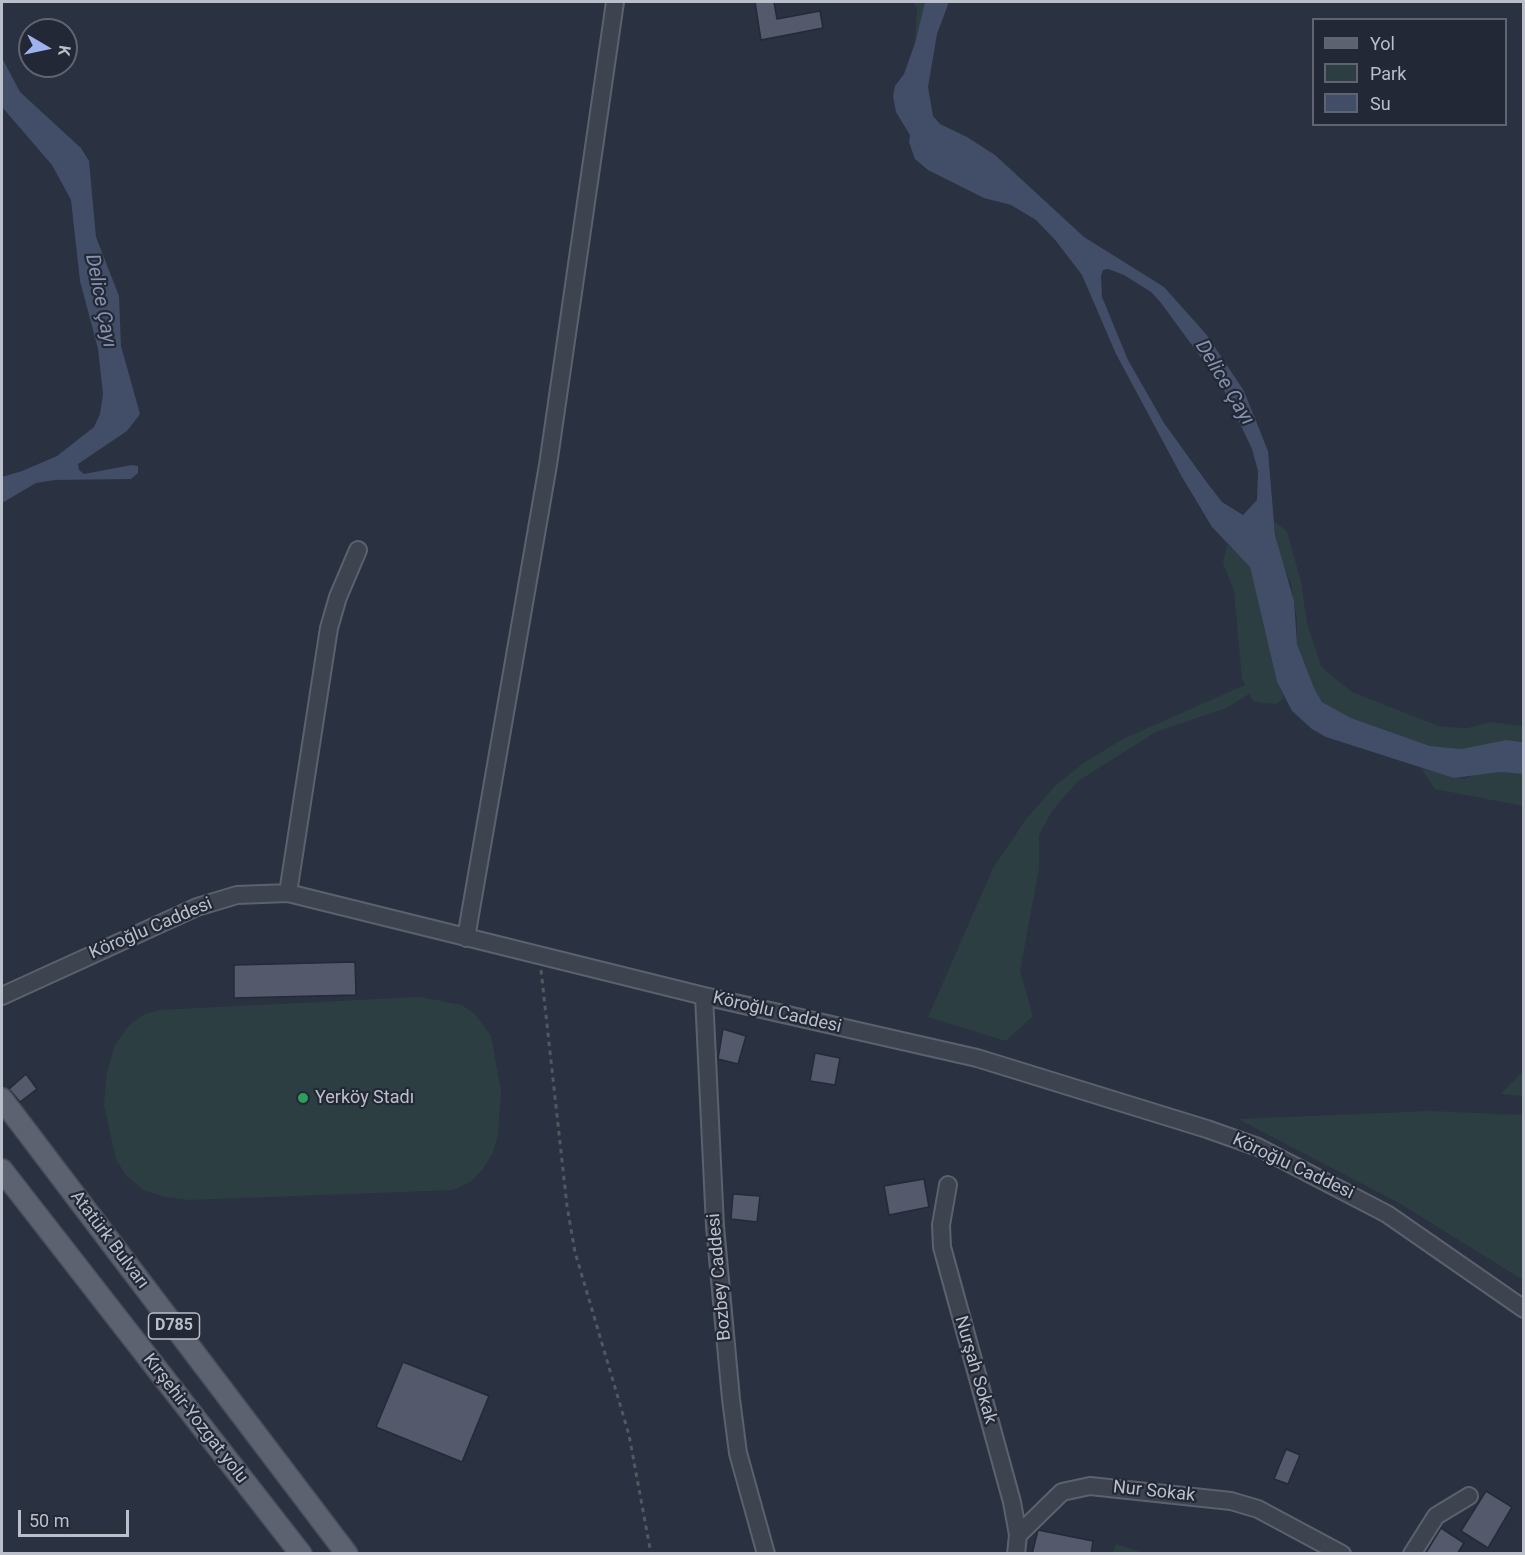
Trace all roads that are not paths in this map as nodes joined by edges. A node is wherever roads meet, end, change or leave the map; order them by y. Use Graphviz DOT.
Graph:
graph roads {
  1 [pos="615,2"];
  2 [pos="358,550"];
  3 [pos="288,892"];
  4 [pos="466,938"];
  5 [pos="2,996"];
  6 [pos="704,996"];
  7 [pos="2,1099"];
  8 [pos="2,1170"];
  9 [pos="948,1185"];
  10 [pos="1524,1309"];
  11 [pos="1469,1496"];
  12 [pos="1018,1535"];
  13 [pos="301,1554"];
  14 [pos="347,1554"];
  15 [pos="766,1554"];
  16 [pos="1016,1554"];
  17 [pos="1342,1554"];
  18 [pos="1412,1554"];
  1 -- 4 [label="street"];
  2 -- 3 [label="street"];
  3 -- 4 [label="street, Köroğlu Caddesi"];
  3 -- 5 [label="street, Köroğlu Caddesi"];
  4 -- 6 [label="street, Köroğlu Caddesi"];
  6 -- 10 [label="street, Köroğlu Caddesi"];
  6 -- 15 [label="street, Bozbey Caddesi"];
  7 -- 14 [label="main road, Atatürk Bulvarı / D785"];
  8 -- 13 [label="main road, Kırşehir-Yozgat yolu / D785"];
  9 -- 12 [label="street, Nurşah Sokak"];
  11 -- 18 [label="street"];
  12 -- 16 [label="street, Nurşah Sokak"];
  12 -- 17 [label="street, Nur Sokak"];
}
